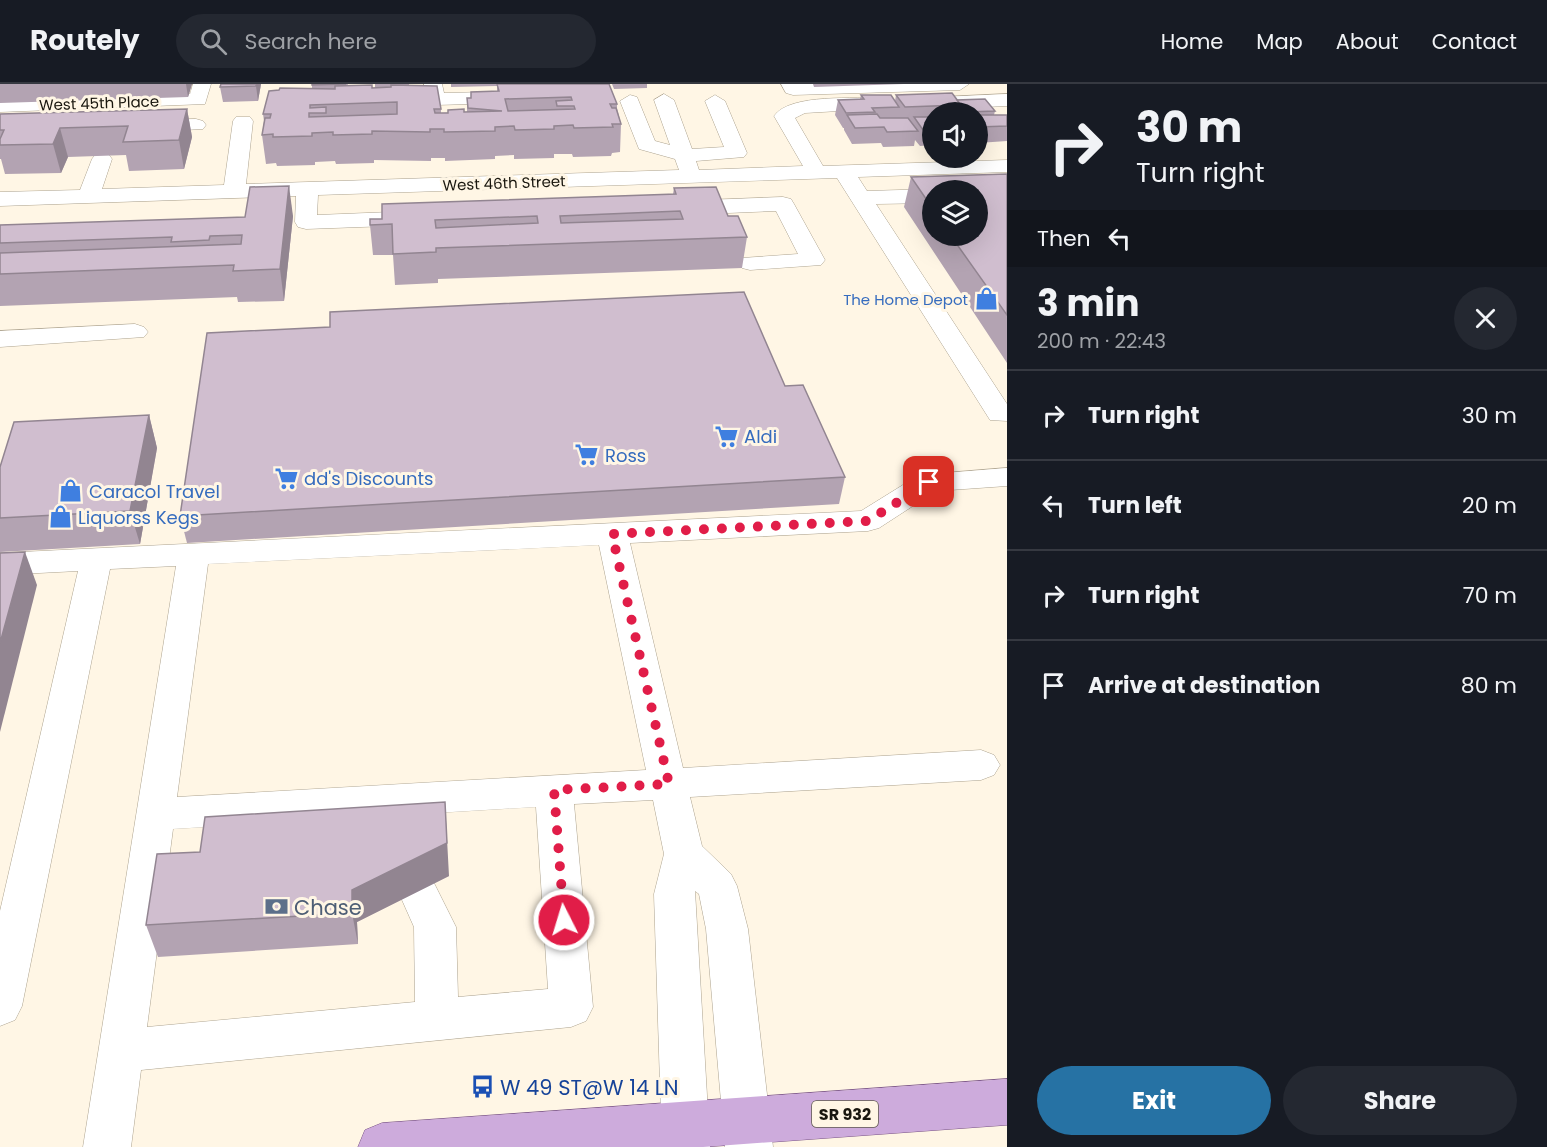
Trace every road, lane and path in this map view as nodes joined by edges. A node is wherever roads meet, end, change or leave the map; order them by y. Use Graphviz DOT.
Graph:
graph roads {
  1 [pos="790,84"];
  2 [pos="960,84"];
  3 [pos="586,89"];
  4 [pos="200,92"];
  5 [pos="434,92"];
  6 [pos="663,100"];
  7 [pos="1007,100"];
  8 [pos="630,101"];
  9 [pos="715,101"];
  10 [pos="0,106"];
  11 [pos="243,121"];
  12 [pos="196,125"];
  13 [pos="127,127"];
  14 [pos="1007,146"];
  15 [pos="684,155"];
  16 [pos="102,159"];
  17 [pos="1007,165"];
  18 [pos="939,169"];
  19 [pos="844,172"];
  20 [pos="817,173"];
  21 [pos="692,177"];
  22 [pos="297,183"];
  23 [pos="89,196"];
  24 [pos="922,196"];
  25 [pos="861,198"];
  26 [pos="0,199"];
  27 [pos="220,199"];
  28 [pos="660,209"];
  29 [pos="436,217"];
  30 [pos="750,263"];
  31 [pos="135,332"];
  32 [pos="0,339"];
  33 [pos="1007,413"];
  34 [pos="1007,477"];
  35 [pos="612,534"];
  36 [pos="194,554"];
  37 [pos="96,559"];
  38 [pos="0,564"];
  39 [pos="981,765"];
  40 [pos="669,784"];
  41 [pos="554,790"];
  42 [pos="373,801"];
  43 [pos="154,814"];
  44 [pos="391,839"];
  45 [pos="684,854"];
  46 [pos="418,891"];
  47 [pos="0,1006"];
  48 [pos="437,1020"];
  49 [pos="121,1051"];
  50 [pos="1007,1102"];
  51 [pos="747,1134"];
  52 [pos="684,1136"];
  53 [pos="107,1147"];
  54 [pos="382,1147"];
  1 -- 2 [label="street"];
  3 -- 5 [label="street"];
  4 -- 10 [label="street, West 45th Place"];
  6 -- 15 [label="street"];
  7 -- 20 [label="street"];
  8 -- 15 [label="street"];
  9 -- 15 [label="street"];
  11 -- 27 [label="street"];
  12 -- 13 [label="street"];
  14 -- 17 [label="street"];
  15 -- 21 [label="street"];
  16 -- 23 [label="street"];
  17 -- 18 [label="street, West 46th Street"];
  18 -- 19 [label="street, West 46th Street"];
  19 -- 20 [label="street, West 46th Street"];
  19 -- 25 [label="street"];
  20 -- 21 [label="street, West 46th Street"];
  21 -- 22 [label="street, West 46th Street"];
  22 -- 27 [label="street, West 46th Street"];
  22 -- 29 [label="street"];
  23 -- 26 [label="street, West 46th Street"];
  23 -- 27 [label="street, West 46th Street"];
  24 -- 25 [label="street"];
  25 -- 33 [label="street"];
  28 -- 30 [label="street"];
  31 -- 32 [label="street"];
  34 -- 35 [label="street"];
  35 -- 36 [label="street"];
  35 -- 40 [label="street"];
  36 -- 37 [label="street"];
  36 -- 43 [label="street"];
  37 -- 38 [label="street"];
  37 -- 47 [label="street"];
  39 -- 40 [label="street"];
  40 -- 41 [label="street"];
  40 -- 45 [label="street"];
  41 -- 42 [label="street"];
  41 -- 48 [label="street"];
  42 -- 43 [label="street"];
  42 -- 44 [label="street"];
  43 -- 49 [label="street"];
  45 -- 51 [label="street"];
  45 -- 52 [label="street"];
  46 -- 48 [label="street"];
  48 -- 49 [label="street"];
  49 -- 53 [label="street"];
  50 -- 51 [label="main road, SR 932"];
  51 -- 52 [label="main road, SR 932"];
  52 -- 54 [label="main road, SR 932"];
}
